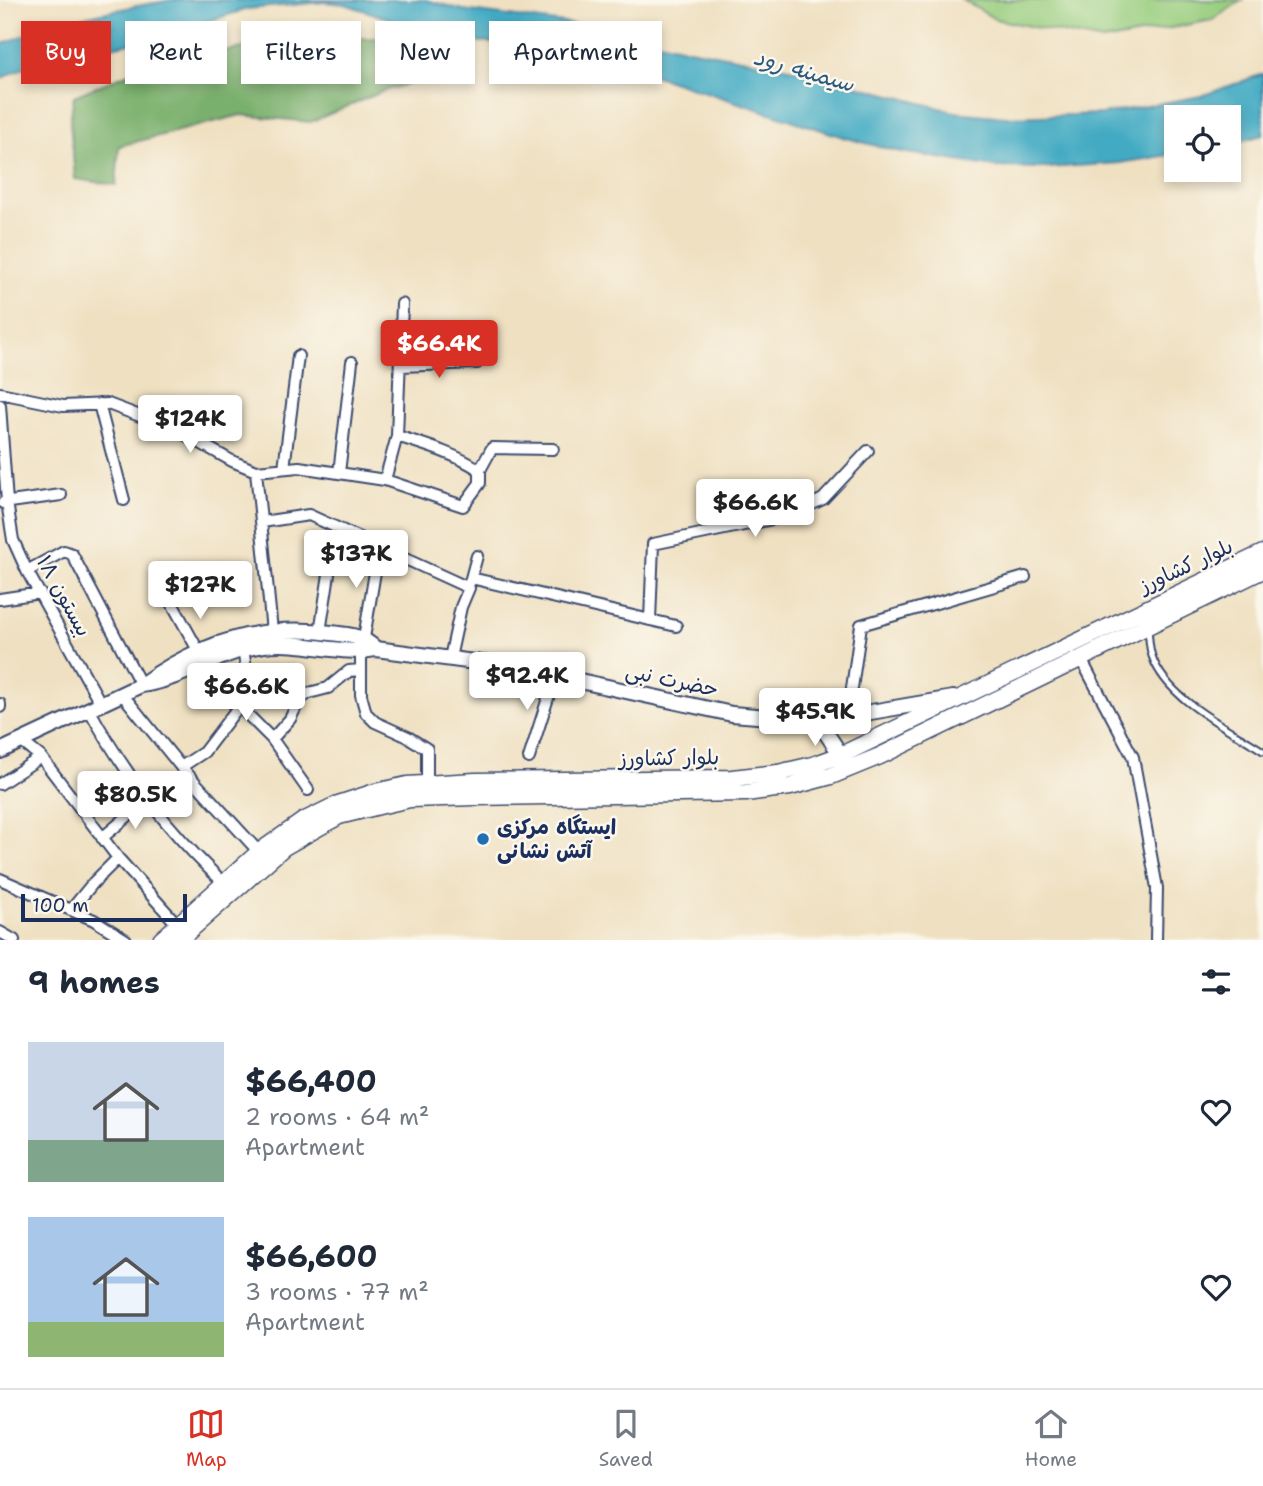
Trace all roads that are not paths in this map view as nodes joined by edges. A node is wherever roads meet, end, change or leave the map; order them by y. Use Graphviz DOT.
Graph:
graph roads {
  1 [pos="402,304"];
  2 [pos="298,356"];
  3 [pos="352,362"];
  4 [pos="477,363"];
  5 [pos="400,366"];
  6 [pos="0,393"];
  7 [pos="99,404"];
  8 [pos="0,405"];
  9 [pos="397,436"];
  10 [pos="553,449"];
  11 [pos="868,451"];
  12 [pos="284,468"];
  13 [pos="480,470"];
  14 [pos="256,471"];
  15 [pos="338,472"];
  16 [pos="385,480"];
  17 [pos="61,495"];
  18 [pos="124,500"];
  19 [pos="4,503"];
  20 [pos="262,522"];
  21 [pos="379,548"];
  22 [pos="1263,553"];
  23 [pos="477,556"];
  24 [pos="1263,570"];
  25 [pos="27,571"];
  26 [pos="329,574"];
  27 [pos="1025,577"];
  28 [pos="470,583"];
  29 [pos="40,593"];
  30 [pos="0,599"];
  31 [pos="173,605"];
  32 [pos="650,620"];
  33 [pos="1148,625"];
  34 [pos="676,626"];
  35 [pos="272,631"];
  36 [pos="320,632"];
  37 [pos="363,645"];
  38 [pos="243,649"];
  39 [pos="199,652"];
  40 [pos="450,658"];
  41 [pos="1081,659"];
  42 [pos="361,670"];
  43 [pos="555,676"];
  44 [pos="141,685"];
  45 [pos="122,694"];
  46 [pos="960,697"];
  47 [pos="95,706"];
  48 [pos="239,706"];
  49 [pos="848,716"];
  50 [pos="818,722"];
  51 [pos="272,739"];
  52 [pos="22,742"];
  53 [pos="0,751"];
  54 [pos="1263,751"];
  55 [pos="841,755"];
  56 [pos="41,757"];
  57 [pos="529,758"];
  58 [pos="181,767"];
  59 [pos="0,784"];
  60 [pos="427,784"];
  61 [pos="475,789"];
  62 [pos="308,790"];
  63 [pos="147,800"];
  64 [pos="102,838"];
  65 [pos="259,852"];
  66 [pos="118,858"];
  67 [pos="0,878"];
  68 [pos="225,884"];
  69 [pos="71,910"];
  70 [pos="0,932"];
  71 [pos="178,932"];
  72 [pos="15,940"];
  73 [pos="126,940"];
  74 [pos="161,940"];
  75 [pos="1156,940"];
  1 -- 5 [label="street"];
  2 -- 12 [label="street"];
  3 -- 15 [label="street"];
  4 -- 5 [label="street"];
  5 -- 9 [label="street"];
  6 -- 7 [label="street"];
  7 -- 14 [label="street"];
  7 -- 18 [label="street"];
  8 -- 19 [label="street, بیستون ۱۸"];
  9 -- 13 [label="street"];
  9 -- 16 [label="street"];
  10 -- 13 [label="street"];
  11 -- 32 [label="street"];
  12 -- 14 [label="street"];
  12 -- 15 [label="street"];
  13 -- 16 [label="street"];
  14 -- 20 [label="street"];
  15 -- 16 [label="street"];
  17 -- 19 [label="street"];
  19 -- 25 [label="street, بیستون ۱۸"];
  20 -- 21 [label="street"];
  20 -- 35 [label="street"];
  21 -- 28 [label="street"];
  21 -- 37 [label="street"];
  22 -- 46 [label="main road, بلوار کشاورز"];
  23 -- 28 [label="street"];
  24 -- 33 [label="main road, بلوار کشاورز"];
  25 -- 29 [label="street, بیستون ۱۸"];
  25 -- 44 [label="street"];
  26 -- 36 [label="street"];
  27 -- 49 [label="street"];
  28 -- 32 [label="street"];
  28 -- 40 [label="street"];
  29 -- 30 [label="street"];
  29 -- 47 [label="street, بیستون ۱۸"];
  31 -- 39 [label="street"];
  32 -- 34 [label="street"];
  33 -- 41 [label="main road, بلوار کشاورز"];
  33 -- 54 [label="lane"];
  35 -- 36 [label="street"];
  35 -- 39 [label="street"];
  36 -- 37 [label="street"];
  37 -- 38 [label="street"];
  37 -- 40 [label="street, حضرت نبی"];
  37 -- 42 [label="street"];
  38 -- 44 [label="street"];
  38 -- 48 [label="street"];
  39 -- 44 [label="street"];
  40 -- 43 [label="street, حضرت نبی"];
  41 -- 61 [label="main road, بلوار کشاورز"];
  41 -- 75 [label="street"];
  42 -- 51 [label="street"];
  42 -- 60 [label="street"];
  43 -- 50 [label="street, حضرت نبی"];
  43 -- 57 [label="street"];
  44 -- 45 [label="street"];
  45 -- 47 [label="street"];
  45 -- 58 [label="street"];
  46 -- 49 [label="street, حضرت نبی"];
  46 -- 55 [label="main road, بلوار کشاورز"];
  47 -- 52 [label="street"];
  47 -- 63 [label="street, بیستون ۱۸"];
  48 -- 51 [label="street"];
  48 -- 58 [label="street"];
  49 -- 50 [label="street, حضرت نبی"];
  50 -- 55 [label="street"];
  51 -- 62 [label="street"];
  52 -- 53 [label="street"];
  52 -- 56 [label="street"];
  55 -- 61 [label="main road, بلوار کشاورز"];
  56 -- 59 [label="street"];
  56 -- 64 [label="street"];
  58 -- 65 [label="street"];
  60 -- 61 [label="main road, بلوار کشاورز"];
  60 -- 65 [label="main road, بلوار کشاورز"];
  61 -- 71 [label="main road, بلوار کشاورز"];
  63 -- 64 [label="street"];
  63 -- 68 [label="street, بیستون ۱۸"];
  64 -- 66 [label="street"];
  65 -- 68 [label="main road, بلوار کشاورز"];
  66 -- 69 [label="street"];
  66 -- 71 [label="street"];
  67 -- 69 [label="street"];
  68 -- 71 [label="main road, بلوار کشاورز"];
  69 -- 73 [label="street"];
  70 -- 72 [label="street"];
  71 -- 74 [label="main road, بلوار کشاورز"];
}
